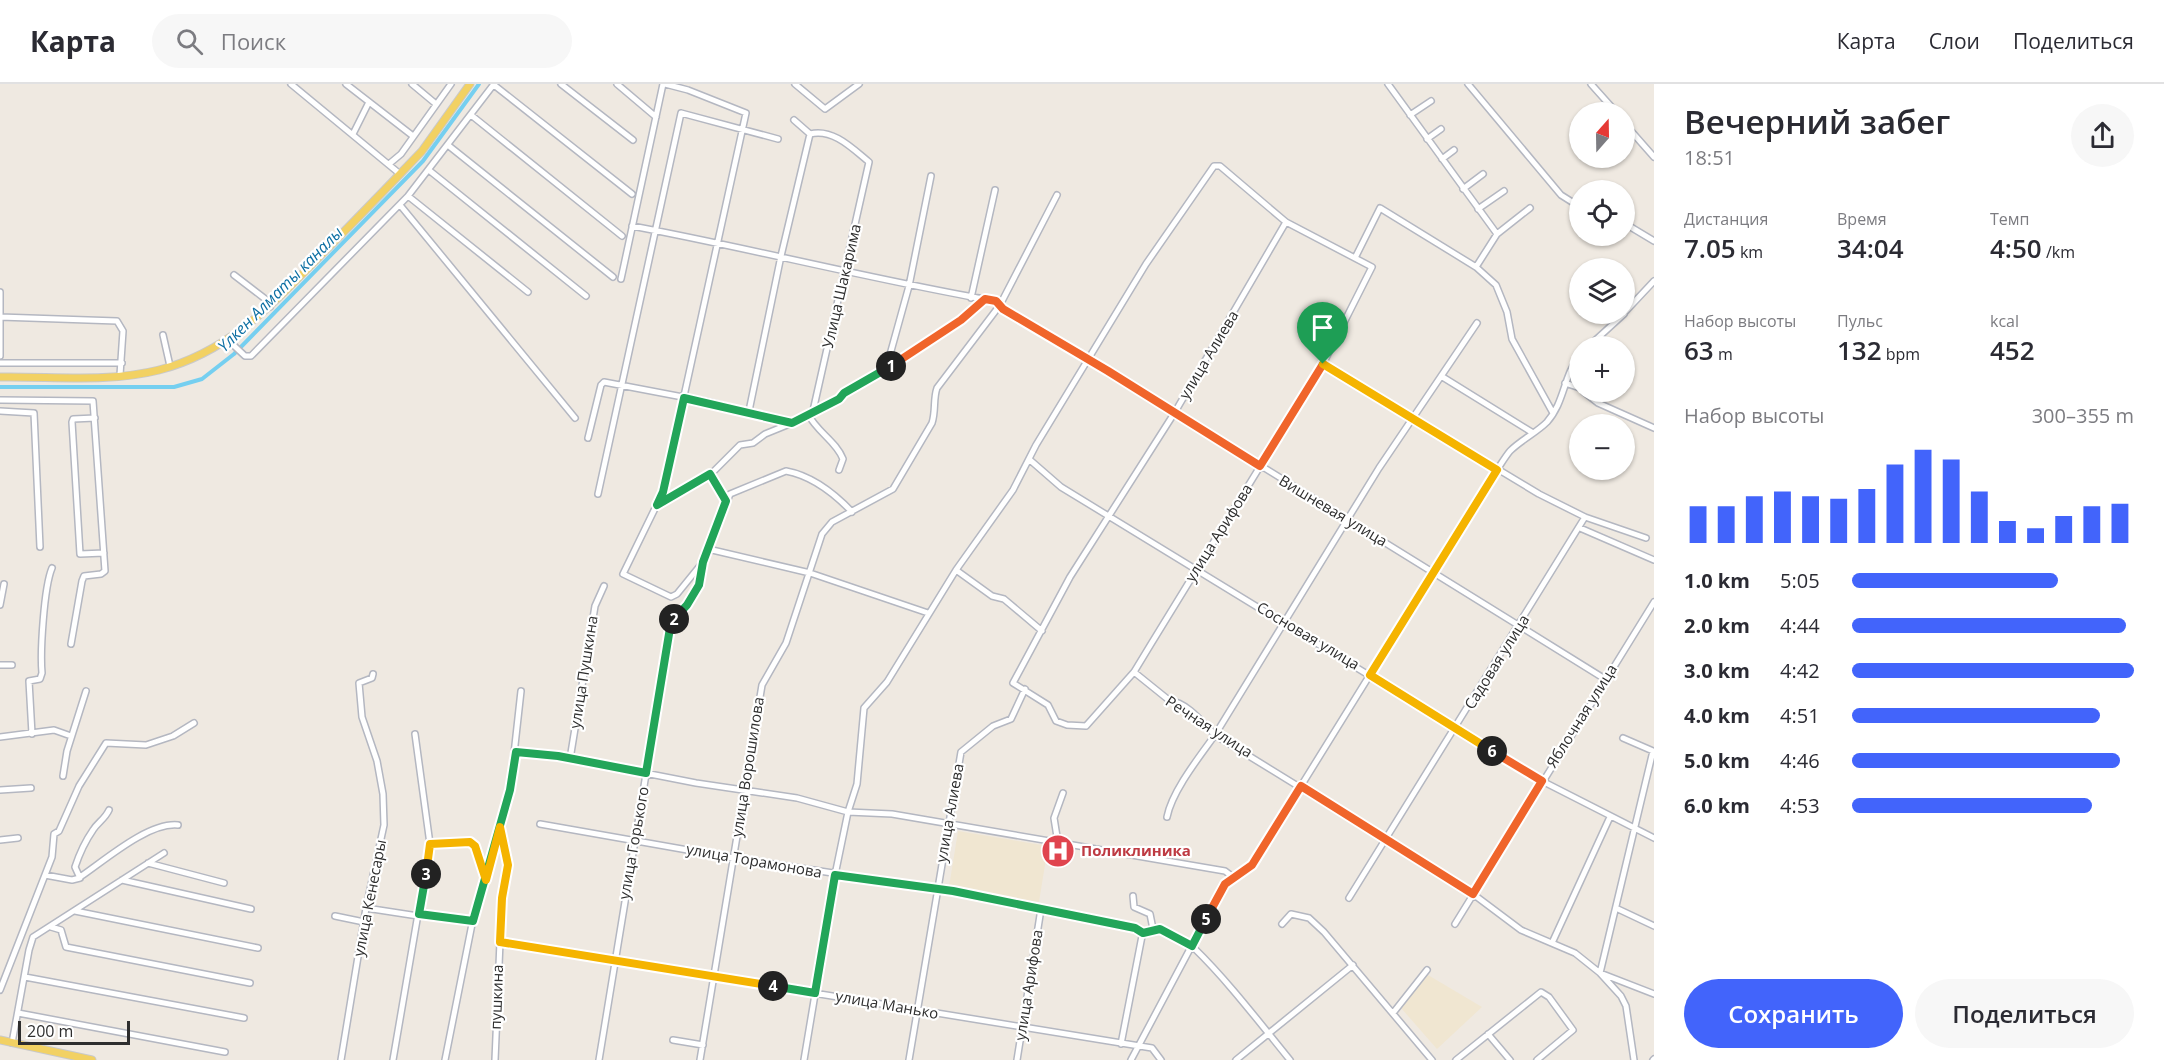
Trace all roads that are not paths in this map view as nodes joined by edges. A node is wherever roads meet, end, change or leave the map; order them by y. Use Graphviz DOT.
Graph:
graph roads {
  1 [pos="291,84"];
  2 [pos="346,84"];
  3 [pos="412,84"];
  4 [pos="451,84"];
  5 [pos="470,84"];
  6 [pos="561,84"];
  7 [pos="617,84"];
  8 [pos="664,84"];
  9 [pos="795,84"];
  10 [pos="859,84"];
  11 [pos="1388,84"];
  12 [pos="1468,84"];
  13 [pos="1592,84"];
  14 [pos="494,85"];
  15 [pos="1431,101"];
  16 [pos="369,102"];
  17 [pos="1607,102"];
  18 [pos="436,104"];
  19 [pos="471,115"];
  20 [pos="1410,115"];
  21 [pos="656,117"];
  22 [pos="794,120"];
  23 [pos="741,128"];
  24 [pos="1441,129"];
  25 [pos="353,134"];
  26 [pos="810,134"];
  27 [pos="1635,135"];
  28 [pos="413,136"];
  29 [pos="1427,138"];
  30 [pos="778,139"];
  31 [pos="633,140"];
  32 [pos="449,146"];
  33 [pos="1454,150"];
  34 [pos="1654,157"];
  35 [pos="1442,159"];
  36 [pos="389,164"];
  37 [pos="430,171"];
  38 [pos="400,174"];
  39 [pos="1483,174"];
  40 [pos="931,176"];
  41 [pos="1463,189"];
  42 [pos="995,190"];
  43 [pos="1504,191"];
  44 [pos="632,194"];
  45 [pos="1057,195"];
  46 [pos="408,196"];
  47 [pos="1569,200"];
  48 [pos="400,205"];
  49 [pos="1530,208"];
  50 [pos="1478,209"];
  51 [pos="1286,222"];
  52 [pos="632,226"];
  53 [pos="1635,230"];
  54 [pos="656,231"];
  55 [pos="1497,234"];
  56 [pos="622,236"];
  57 [pos="1654,241"];
  58 [pos="716,242"];
  59 [pos="781,256"];
  60 [pos="1355,258"];
  61 [pos="1476,267"];
  62 [pos="846,271"];
  63 [pos="234,275"];
  64 [pos="613,277"];
  65 [pos="621,279"];
  66 [pos="1654,281"];
  67 [pos="909,286"];
  68 [pos="0,292"];
  69 [pos="528,292"];
  70 [pos="586,296"];
  71 [pos="971,298"];
  72 [pos="985,299"];
  73 [pos="1635,301"];
  74 [pos="1000,305"];
  75 [pos="270,307"];
  76 [pos="1,317"];
  77 [pos="1477,323"];
  78 [pos="1612,324"];
  79 [pos="163,335"];
  80 [pos="1600,336"];
  81 [pos="232,344"];
  82 [pos="0,356"];
  83 [pos="1089,360"];
  84 [pos="0,363"];
  85 [pos="122,363"];
  86 [pos="1323,364"];
  87 [pos="170,366"];
  88 [pos="886,369"];
  89 [pos="120,375"];
  90 [pos="1441,376"];
  91 [pos="1569,376"];
  92 [pos="0,377"];
  93 [pos="1565,383"];
  94 [pos="1569,384"];
  95 [pos="621,386"];
  96 [pos="684,398"];
  97 [pos="0,400"];
  98 [pos="1597,402"];
  99 [pos="0,411"];
  100 [pos="748,411"];
  101 [pos="810,412"];
  102 [pos="1175,412"];
  103 [pos="1553,413"];
  104 [pos="94,418"];
  105 [pos="575,418"];
  106 [pos="1412,418"];
  107 [pos="792,423"];
  108 [pos="1654,428"];
  109 [pos="1533,434"];
  110 [pos="588,438"];
  111 [pos="1030,460"];
  112 [pos="1260,466"];
  113 [pos="839,470"];
  114 [pos="1497,470"];
  115 [pos="710,474"];
  116 [pos="598,494"];
  117 [pos="726,501"];
  118 [pos="657,505"];
  119 [pos="852,512"];
  120 [pos="1110,516"];
  121 [pos="1585,517"];
  122 [pos="1347,519"];
  123 [pos="1580,528"];
  124 [pos="1647,538"];
  125 [pos="40,547"];
  126 [pos="708,549"];
  127 [pos="104,553"];
  128 [pos="1654,560"];
  129 [pos="703,562"];
  130 [pos="52,568"];
  131 [pos="1197,569"];
  132 [pos="956,570"];
  133 [pos="1434,572"];
  134 [pos="810,573"];
  135 [pos="4,584"];
  136 [pos="604,586"];
  137 [pos="1654,602"];
  138 [pos="0,605"];
  139 [pos="928,613"];
  140 [pos="1283,622"];
  141 [pos="1520,625"];
  142 [pos="1042,631"];
  143 [pos="71,644"];
  144 [pos="0,665"];
  145 [pos="12,665"];
  146 [pos="1134,672"];
  147 [pos="373,674"];
  148 [pos="1370,675"];
  149 [pos="1605,679"];
  150 [pos="1025,689"];
  151 [pos="86,690"];
  152 [pos="521,691"];
  153 [pos="194,723"];
  154 [pos="1455,728"];
  155 [pos="32,734"];
  156 [pos="415,734"];
  157 [pos="1215,735"];
  158 [pos="71,736"];
  159 [pos="0,737"];
  160 [pos="1623,738"];
  161 [pos="1654,750"];
  162 [pos="516,752"];
  163 [pos="570,759"];
  164 [pos="646,773"];
  165 [pos="63,776"];
  166 [pos="1542,781"];
  167 [pos="1301,786"];
  168 [pos="31,788"];
  169 [pos="745,789"];
  170 [pos="0,790"];
  171 [pos="1063,793"];
  172 [pos="109,810"];
  173 [pos="848,812"];
  174 [pos="1167,817"];
  175 [pos="1610,817"];
  176 [pos="540,824"];
  177 [pos="178,825"];
  178 [pos="948,825"];
  179 [pos="500,827"];
  180 [pos="1635,829"];
  181 [pos="18,838"];
  182 [pos="1654,838"];
  183 [pos="1387,839"];
  184 [pos="0,840"];
  185 [pos="635,842"];
  186 [pos="1058,843"];
  187 [pos="430,844"];
  188 [pos="164,853"];
  189 [pos="733,858"];
  190 [pos="148,863"];
  191 [pos="45,875"];
  192 [pos="835,875"];
  193 [pos="80,877"];
  194 [pos="1233,877"];
  195 [pos="122,880"];
  196 [pos="486,880"];
  197 [pos="224,883"];
  198 [pos="937,890"];
  199 [pos="1473,894"];
  200 [pos="1133,896"];
  201 [pos="1350,898"];
  202 [pos="366,908"];
  203 [pos="251,909"];
  204 [pos="1041,909"];
  205 [pos="1618,909"];
  206 [pos="75,911"];
  207 [pos="419,915"];
  208 [pos="335,916"];
  209 [pos="473,921"];
  210 [pos="364,922"];
  211 [pos="1281,924"];
  212 [pos="1455,924"];
  213 [pos="1654,926"];
  214 [pos="49,927"];
  215 [pos="1156,929"];
  216 [pos="1143,933"];
  217 [pos="500,942"];
  218 [pos="1552,943"];
  219 [pos="1192,946"];
  220 [pos="258,948"];
  221 [pos="616,960"];
  222 [pos="1353,965"];
  223 [pos="1427,970"];
  224 [pos="1600,973"];
  225 [pos="714,976"];
  226 [pos="25,977"];
  227 [pos="250,983"];
  228 [pos="0,990"];
  229 [pos="815,993"];
  230 [pos="1654,994"];
  231 [pos="917,1010"];
  232 [pos="18,1013"];
  233 [pos="1393,1013"];
  234 [pos="244,1018"];
  235 [pos="1022,1028"];
  236 [pos="1146,1033"];
  237 [pos="1269,1034"];
  238 [pos="1488,1034"];
  239 [pos="0,1040"];
  240 [pos="673,1040"];
  241 [pos="12,1043"];
  242 [pos="1121,1044"];
  243 [pos="703,1045"];
  244 [pos="1138,1047"];
  245 [pos="1152,1048"];
  246 [pos="225,1052"];
  247 [pos="1429,1059"];
  248 [pos="92,1060"];
  249 [pos="341,1060"];
  250 [pos="393,1060"];
  251 [pos="445,1060"];
  252 [pos="495,1060"];
  253 [pos="599,1060"];
  254 [pos="700,1060"];
  255 [pos="804,1060"];
  256 [pos="909,1060"];
  257 [pos="1017,1060"];
  258 [pos="1131,1060"];
  259 [pos="1161,1060"];
  260 [pos="1236,1060"];
  261 [pos="1290,1060"];
  262 [pos="1456,1060"];
  263 [pos="1510,1060"];
  264 [pos="1537,1060"];
  265 [pos="1634,1060"];
  1 -- 25 [label="street"];
  2 -- 16 [label="street"];
  3 -- 18 [label="street"];
  4 -- 18 [label="street"];
  5 -- 38 [label="main road"];
  6 -- 31 [label="street"];
  7 -- 21 [label="street"];
  8 -- 21 [label="street"];
  8 -- 23 [label="street"];
  9 -- 10 [label="street"];
  11 -- 20 [label="street"];
  12 -- 47 [label="street"];
  13 -- 17 [label="street"];
  14 -- 19 [label="street"];
  14 -- 44 [label="street"];
  15 -- 20 [label="street"];
  16 -- 25 [label="street"];
  16 -- 28 [label="street"];
  18 -- 28 [label="street"];
  19 -- 32 [label="street"];
  19 -- 56 [label="street"];
  20 -- 29 [label="street"];
  21 -- 52 [label="street"];
  22 -- 26 [label="street"];
  23 -- 30 [label="street"];
  23 -- 54 [label="street"];
  23 -- 58 [label="street"];
  24 -- 29 [label="street"];
  25 -- 36 [label="street"];
  26 -- 59 [label="street"];
  26 -- 62 [label="street, Улица Шакарима"];
  27 -- 34 [label="street"];
  28 -- 36 [label="street"];
  29 -- 35 [label="street"];
  32 -- 37 [label="street"];
  32 -- 64 [label="street"];
  33 -- 35 [label="street"];
  35 -- 41 [label="street"];
  36 -- 38 [label="street"];
  37 -- 46 [label="street"];
  37 -- 70 [label="street"];
  38 -- 75 [label="main road"];
  39 -- 41 [label="street"];
  40 -- 67 [label="street"];
  41 -- 50 [label="street"];
  42 -- 71 [label="street"];
  43 -- 50 [label="street"];
  45 -- 74 [label="street, улица Ворошилова"];
  46 -- 48 [label="street"];
  46 -- 69 [label="street"];
  48 -- 81 [label="street"];
  48 -- 105 [label="street"];
  49 -- 55 [label="street"];
  50 -- 55 [label="street"];
  51 -- 60 [label="street"];
  51 -- 83 [label="street"];
  51 -- 102 [label="street, улица Алиева"];
  52 -- 54 [label="street, Вишневая улица"];
  52 -- 65 [label="street"];
  53 -- 57 [label="street"];
  54 -- 58 [label="street, Вишневая улица"];
  54 -- 95 [label="street"];
  55 -- 61 [label="street"];
  58 -- 59 [label="street, Вишневая улица"];
  58 -- 96 [label="street"];
  59 -- 62 [label="street, Вишневая улица"];
  59 -- 100 [label="street"];
  60 -- 61 [label="street"];
  60 -- 86 [label="street, улица Арифова"];
  61 -- 103 [label="street"];
  62 -- 67 [label="street, Вишневая улица"];
  62 -- 101 [label="street, Улица Шакарима"];
  63 -- 75 [label="street"];
  66 -- 73 [label="street"];
  67 -- 71 [label="street, Вишневая улица"];
  67 -- 88 [label="street"];
  68 -- 76 [label="street"];
  71 -- 72 [label="street, Вишневая улица"];
  72 -- 74 [label="street, Вишневая улица"];
  72 -- 88 [label="street"];
  74 -- 83 [label="street, Вишневая улица"];
  74 -- 119 [label="street, улица Ворошилова"];
  75 -- 81 [label="main road"];
  76 -- 82 [label="street"];
  76 -- 85 [label="street"];
  77 -- 90 [label="street"];
  78 -- 80 [label="street"];
  79 -- 87 [label="street"];
  81 -- 87 [label="main road"];
  83 -- 102 [label="street, Вишневая улица"];
  83 -- 111 [label="street"];
  84 -- 85 [label="street"];
  85 -- 89 [label="street"];
  86 -- 106 [label="street"];
  86 -- 112 [label="street, улица Арифова"];
  87 -- 89 [label="main road"];
  88 -- 101 [label="street"];
  89 -- 92 [label="main road"];
  90 -- 106 [label="street"];
  90 -- 109 [label="street"];
  91 -- 93 [label="street"];
  93 -- 94 [label="street"];
  93 -- 103 [label="street"];
  95 -- 96 [label="street"];
  95 -- 110 [label="street"];
  95 -- 116 [label="street"];
  96 -- 100 [label="street"];
  96 -- 118 [label="street"];
  97 -- 104 [label="street"];
  98 -- 108 [label="street"];
  99 -- 125 [label="street"];
  100 -- 107 [label="street"];
  101 -- 107 [label="street"];
  101 -- 113 [label="street"];
  102 -- 112 [label="street, Вишневая улица"];
  102 -- 120 [label="street, улица Алиева"];
  103 -- 109 [label="street"];
  104 -- 127 [label="street"];
  104 -- 127 [label="street"];
  106 -- 114 [label="street"];
  106 -- 122 [label="street"];
  107 -- 115 [label="street"];
  109 -- 114 [label="street"];
  111 -- 120 [label="street, Сосновая улица"];
  111 -- 132 [label="street"];
  112 -- 122 [label="street, Вишневая улица"];
  112 -- 131 [label="street, улица Арифова"];
  114 -- 121 [label="street"];
  114 -- 133 [label="street"];
  115 -- 117 [label="street"];
  115 -- 118 [label="street"];
  117 -- 119 [label="street"];
  117 -- 126 [label="street, улица Горького"];
  118 -- 129 [label="street"];
  119 -- 134 [label="street, улица Ворошилова"];
  120 -- 131 [label="street, Сосновая улица"];
  120 -- 142 [label="street, улица Алиева"];
  121 -- 123 [label="street, Садовая улица"];
  121 -- 124 [label="street"];
  122 -- 133 [label="street, Вишневая улица"];
  122 -- 140 [label="street"];
  123 -- 128 [label="street"];
  123 -- 141 [label="street, Садовая улица"];
  126 -- 129 [label="street, улица Горького"];
  126 -- 134 [label="street"];
  127 -- 143 [label="street"];
  129 -- 164 [label="street, улица Горького"];
  130 -- 155 [label="street"];
  131 -- 140 [label="street, Сосновая улица"];
  131 -- 146 [label="street, улица Арифова"];
  132 -- 139 [label="street"];
  132 -- 142 [label="street"];
  133 -- 141 [label="street, Вишневая улица"];
  133 -- 148 [label="street"];
  134 -- 139 [label="street"];
  134 -- 169 [label="street, улица Ворошилова"];
  135 -- 138 [label="street"];
  136 -- 163 [label="street, улица Пушкина"];
  137 -- 149 [label="street, Яблочная улица"];
  139 -- 173 [label="street"];
  140 -- 148 [label="street, Сосновая улица"];
  140 -- 157 [label="street"];
  141 -- 149 [label="street, Вишневая улица"];
  141 -- 154 [label="street, Садовая улица"];
  142 -- 150 [label="street, улица Алиева"];
  144 -- 145 [label="street"];
  146 -- 150 [label="street, улица Арифова"];
  146 -- 157 [label="street, Речная улица"];
  147 -- 202 [label="street, улица Кенесары"];
  148 -- 154 [label="street, Сосновая улица"];
  148 -- 167 [label="street"];
  149 -- 166 [label="street, Яблочная улица"];
  150 -- 178 [label="street, улица Алиева"];
  151 -- 158 [label="street"];
  152 -- 162 [label="street"];
  153 -- 191 [label="street"];
  154 -- 166 [label="street, Сосновая улица"];
  154 -- 183 [label="street, Садовая улица"];
  155 -- 158 [label="street"];
  155 -- 159 [label="street"];
  156 -- 187 [label="street"];
  157 -- 167 [label="street, Речная улица"];
  157 -- 174 [label="street"];
  158 -- 165 [label="street"];
  160 -- 161 [label="street"];
  161 -- 180 [label="street"];
  162 -- 163 [label="street"];
  162 -- 179 [label="street"];
  163 -- 164 [label="street"];
  164 -- 169 [label="street"];
  164 -- 185 [label="street, улица Горького"];
  166 -- 175 [label="street, Сосновая улица"];
  166 -- 199 [label="street, Яблочная улица"];
  167 -- 183 [label="street, Речная улица"];
  167 -- 194 [label="street"];
  168 -- 170 [label="street"];
  169 -- 173 [label="street"];
  169 -- 189 [label="street, улица Ворошилова"];
  171 -- 186 [label="street"];
  172 -- 193 [label="street"];
  173 -- 178 [label="street"];
  173 -- 192 [label="street"];
  175 -- 180 [label="street, Сосновая улица"];
  175 -- 218 [label="street"];
  176 -- 185 [label="street, улица Торамонова"];
  177 -- 193 [label="street"];
  178 -- 186 [label="street"];
  178 -- 198 [label="street, улица Алиева"];
  179 -- 196 [label="street"];
  179 -- 217 [label="street, пушкина"];
  180 -- 182 [label="street, Сосновая улица"];
  180 -- 205 [label="street"];
  181 -- 184 [label="street"];
  183 -- 199 [label="street, Речная улица"];
  183 -- 201 [label="street, Садовая улица"];
  185 -- 189 [label="street, улица Торамонова"];
  185 -- 221 [label="street, улица Горького"];
  186 -- 194 [label="street"];
  187 -- 196 [label="street"];
  187 -- 207 [label="street"];
  188 -- 190 [label="street"];
  189 -- 192 [label="street, улица Торамонова"];
  189 -- 225 [label="street, улица Ворошилова"];
  190 -- 195 [label="street"];
  190 -- 197 [label="street"];
  191 -- 193 [label="street"];
  191 -- 228 [label="street"];
  192 -- 198 [label="street, улица Торамонова"];
  192 -- 229 [label="street"];
  194 -- 219 [label="street"];
  195 -- 203 [label="street"];
  195 -- 206 [label="street"];
  196 -- 209 [label="street"];
  198 -- 204 [label="street, улица Торамонова"];
  198 -- 231 [label="street, улица Алиева"];
  199 -- 212 [label="street, Яблочная улица"];
  199 -- 218 [label="street, Речная улица"];
  200 -- 215 [label="street"];
  202 -- 207 [label="street"];
  202 -- 210 [label="street, улица Кенесары"];
  204 -- 216 [label="street, улица Торамонова"];
  204 -- 235 [label="street, улица Арифова"];
  205 -- 213 [label="street"];
  205 -- 224 [label="street"];
  206 -- 214 [label="street"];
  206 -- 220 [label="street"];
  207 -- 209 [label="street"];
  207 -- 250 [label="street"];
  208 -- 210 [label="street"];
  209 -- 251 [label="street"];
  210 -- 249 [label="street, улица Кенесары"];
  211 -- 222 [label="street"];
  214 -- 226 [label="street"];
  214 -- 227 [label="street"];
  215 -- 216 [label="street"];
  215 -- 219 [label="street"];
  216 -- 242 [label="street"];
  217 -- 221 [label="street, улица Манько"];
  217 -- 252 [label="street, пушкина"];
  218 -- 224 [label="street, Речная улица"];
  219 -- 236 [label="street"];
  219 -- 237 [label="street"];
  221 -- 225 [label="street, улица Манько"];
  221 -- 253 [label="street, улица Горького"];
  222 -- 233 [label="street"];
  222 -- 237 [label="street"];
  223 -- 233 [label="street"];
  224 -- 230 [label="street"];
  224 -- 265 [label="street, Речная улица"];
  225 -- 229 [label="street, улица Манько"];
  225 -- 243 [label="street, улица Ворошилова"];
  226 -- 232 [label="street"];
  226 -- 234 [label="street"];
  229 -- 231 [label="street, улица Манько"];
  229 -- 255 [label="street"];
  231 -- 235 [label="street, улица Манько"];
  231 -- 256 [label="street, улица Алиева"];
  232 -- 241 [label="street"];
  232 -- 246 [label="street"];
  233 -- 247 [label="street"];
  235 -- 242 [label="street, улица Манько"];
  235 -- 257 [label="street, улица Арифова"];
  236 -- 244 [label="street"];
  236 -- 245 [label="street"];
  237 -- 260 [label="street"];
  237 -- 261 [label="street"];
  238 -- 262 [label="street"];
  238 -- 263 [label="street"];
  238 -- 264 [label="street"];
  239 -- 241 [label="main road"];
  240 -- 243 [label="street"];
  241 -- 248 [label="main road"];
  242 -- 244 [label="street, улица Манько"];
  243 -- 254 [label="street, улица Ворошилова"];
  244 -- 245 [label="street, улица Манько"];
  244 -- 258 [label="street"];
  245 -- 259 [label="street"];
}
